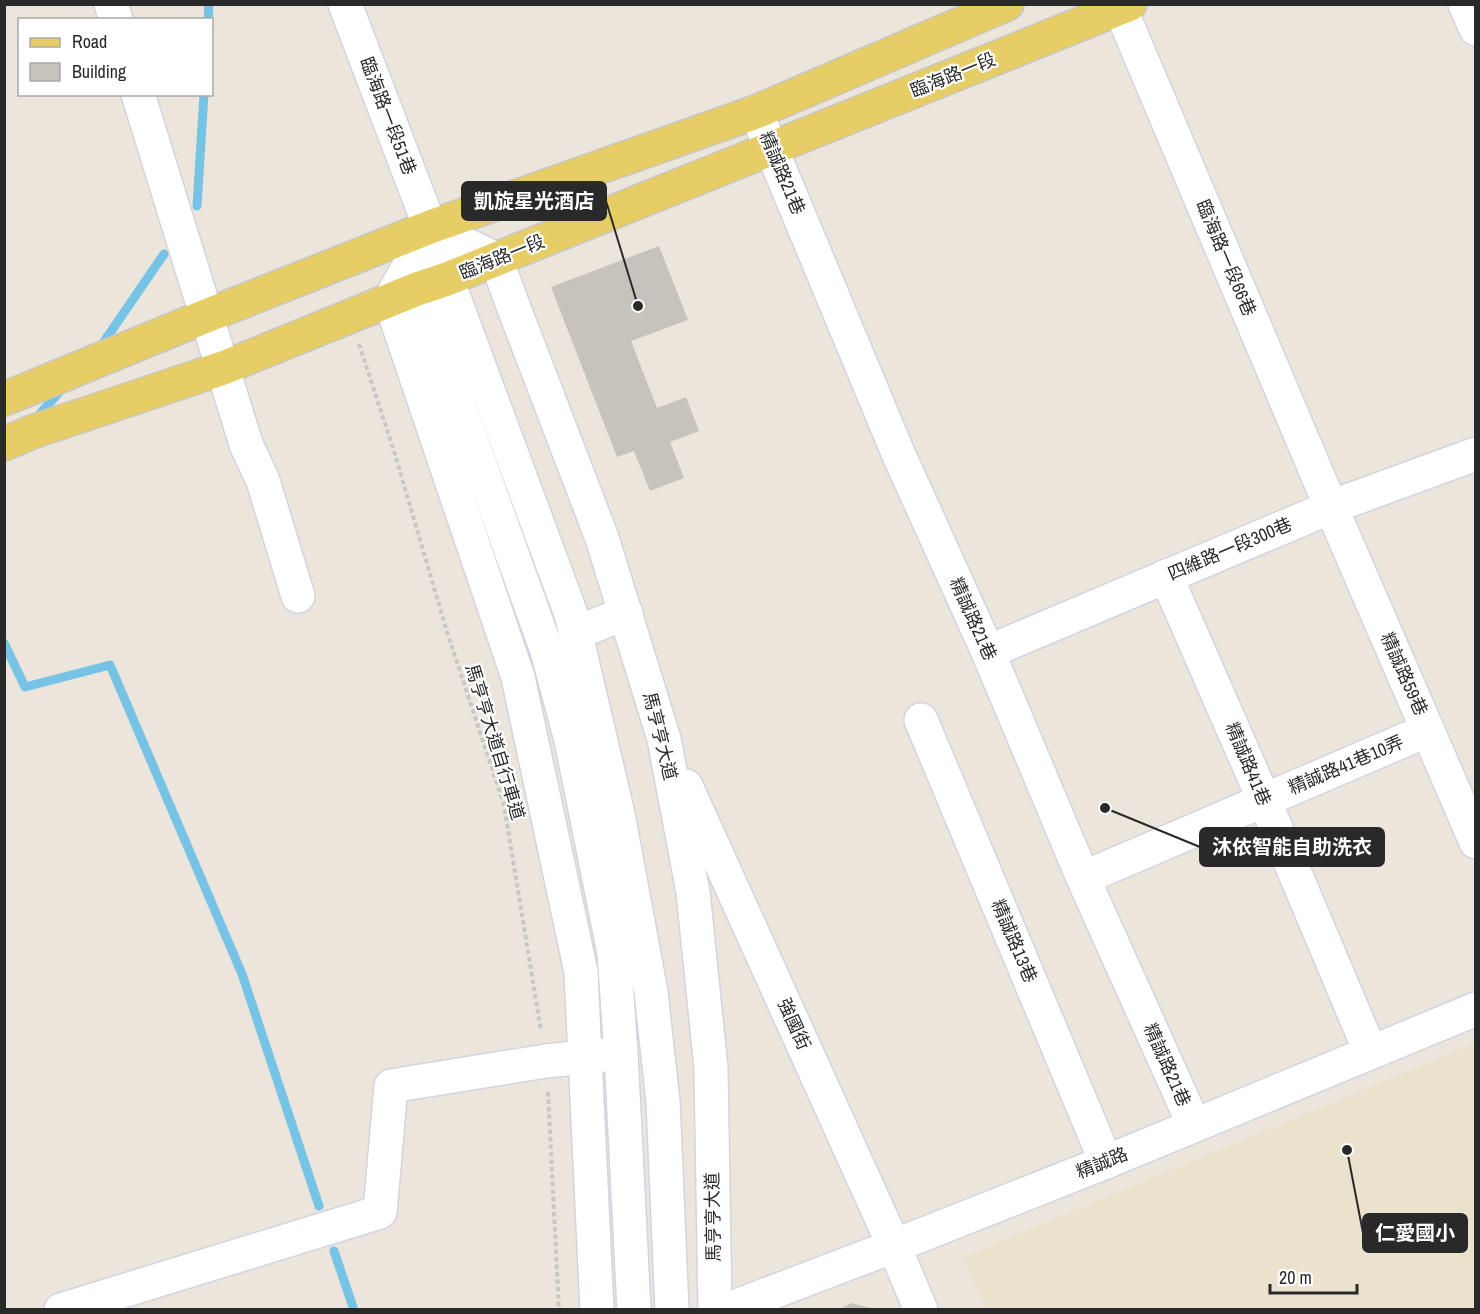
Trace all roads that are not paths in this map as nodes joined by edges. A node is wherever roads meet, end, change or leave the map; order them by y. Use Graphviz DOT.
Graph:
graph roads {
  1 [pos="345,4"];
  2 [pos="1007,4"];
  3 [pos="1465,4"];
  4 [pos="1125,6"];
  5 [pos="1476,29"];
  6 [pos="139,96"];
  7 [pos="756,112"];
  8 [pos="771,148"];
  9 [pos="430,226"];
  10 [pos="496,259"];
  11 [pos="418,289"];
  12 [pos="206,316"];
  13 [pos="222,368"];
  14 [pos="4,399"];
  15 [pos="4,444"];
  16 [pos="1476,454"];
  17 [pos="1331,507"];
  18 [pos="1166,576"];
  19 [pos="298,596"];
  20 [pos="626,614"];
  21 [pos="576,633"];
  22 [pos="544,645"];
  23 [pos="988,652"];
  24 [pos="511,657"];
  25 [pos="921,720"];
  26 [pos="1428,730"];
  27 [pos="664,738"];
  28 [pos="1264,800"];
  29 [pos="1476,842"];
  30 [pos="1083,878"];
  31 [pos="1476,1009"];
  32 [pos="706,1029"];
  33 [pos="656,1038"];
  34 [pos="1370,1052"];
  35 [pos="621,1053"];
  36 [pos="584,1058"];
  37 [pos="1194,1125"];
  38 [pos="1106,1162"];
  39 [pos="894,1246"];
  40 [pos="61,1310"];
  41 [pos="597,1310"];
  42 [pos="634,1310"];
  43 [pos="672,1310"];
  44 [pos="715,1310"];
  45 [pos="726,1310"];
  46 [pos="921,1310"];
  1 -- 9 [label="street, 臨海路一段51巷"];
  2 -- 7 [label="main road"];
  3 -- 5 [label="street"];
  4 -- 8 [label="main road, 臨海路一段"];
  4 -- 17 [label="street, 臨海路一段66巷"];
  6 -- 12 [label="street"];
  7 -- 8 [label="street, 精誠路21巷"];
  7 -- 9 [label="main road"];
  8 -- 10 [label="main road, 臨海路一段"];
  8 -- 23 [label="street, 精誠路21巷"];
  9 -- 10 [label="street"];
  9 -- 11 [label="street"];
  9 -- 11 [label="street"];
  9 -- 12 [label="main road"];
  10 -- 11 [label="main road, 臨海路一段"];
  10 -- 20 [label="street, 馬亨亨大道"];
  11 -- 13 [label="main road, 臨海路一段"];
  11 -- 21 [label="street"];
  11 -- 22 [label="street"];
  11 -- 24 [label="street"];
  12 -- 13 [label="street"];
  12 -- 14 [label="main road"];
  13 -- 15 [label="main road, 臨海路一段"];
  13 -- 19 [label="street"];
  16 -- 17 [label="street, 四維路一段300巷"];
  17 -- 18 [label="street, 四維路一段300巷"];
  17 -- 26 [label="street, 精誠路59巷"];
  18 -- 23 [label="street, 四維路一段300巷"];
  18 -- 28 [label="street, 精誠路41巷"];
  20 -- 21 [label="street"];
  20 -- 27 [label="street, 馬亨亨大道"];
  21 -- 33 [label="street"];
  22 -- 24 [label="street"];
  22 -- 35 [label="street"];
  23 -- 30 [label="street, 精誠路21巷"];
  24 -- 36 [label="street"];
  25 -- 38 [label="street, 精誠路13巷"];
  26 -- 28 [label="street, 精誠路41巷10弄"];
  26 -- 29 [label="street, 精誠路59巷"];
  27 -- 32 [label="street, 馬亨亨大道"];
  27 -- 39 [label="street, 強國街"];
  28 -- 30 [label="street, 精誠路41巷10弄"];
  28 -- 34 [label="street, 精誠路41巷"];
  30 -- 37 [label="street, 精誠路21巷"];
  31 -- 34 [label="street, 精誠路"];
  32 -- 33 [label="street"];
  32 -- 44 [label="street, 馬亨亨大道"];
  33 -- 43 [label="street"];
  34 -- 37 [label="street, 精誠路"];
  35 -- 36 [label="street"];
  35 -- 42 [label="street"];
  36 -- 40 [label="street"];
  36 -- 41 [label="street"];
  37 -- 38 [label="street, 精誠路"];
  38 -- 39 [label="street, 精誠路"];
  39 -- 45 [label="street, 精誠路"];
  39 -- 46 [label="street, 強國街"];
}
